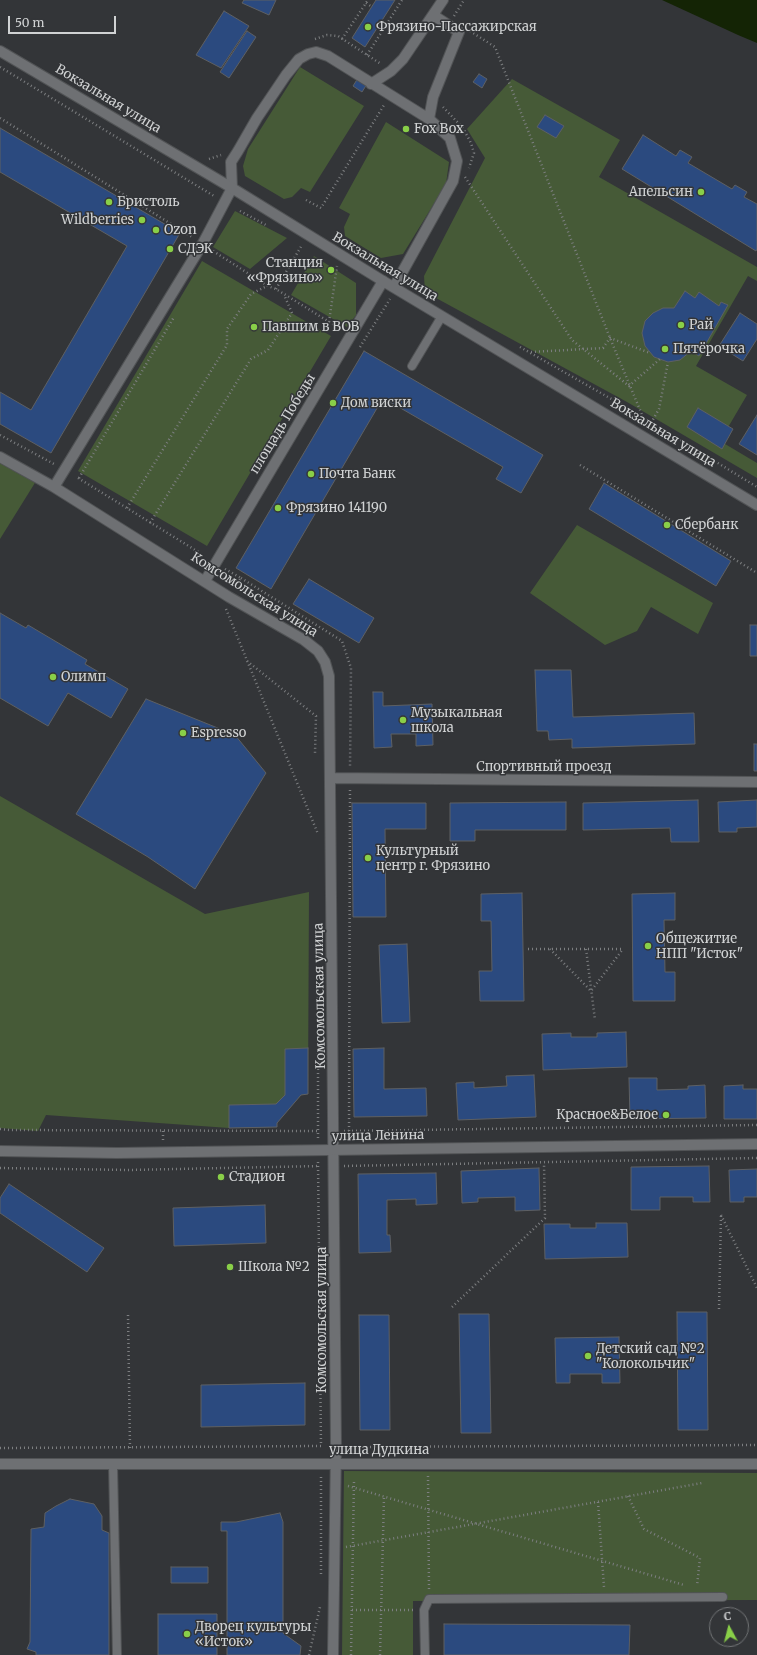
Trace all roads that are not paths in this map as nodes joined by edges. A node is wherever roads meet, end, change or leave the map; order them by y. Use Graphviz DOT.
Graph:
graph roads {
  1 [pos="443,0"];
  2 [pos="433,15"];
  3 [pos="0,51"];
  4 [pos="371,84"];
  5 [pos="429,119"];
  6 [pos="232,188"];
  7 [pos="383,281"];
  8 [pos="394,287"];
  9 [pos="442,316"];
  10 [pos="412,366"];
  11 [pos="0,457"];
  12 [pos="54,487"];
  13 [pos="757,505"];
  14 [pos="205,581"];
  15 [pos="331,778"];
  16 [pos="757,782"];
  17 [pos="757,1144"];
  18 [pos="334,1150"];
  19 [pos="0,1151"];
  20 [pos="0,1464"];
  21 [pos="113,1464"];
  22 [pos="336,1464"];
  23 [pos="757,1464"];
  24 [pos="723,1597"];
  25 [pos="117,1655"];
  26 [pos="333,1655"];
  27 [pos="425,1655"];
  1 -- 2 [label="street"];
  2 -- 4 [label="street"];
  2 -- 5 [label="street"];
  3 -- 6 [label="street, Вокзальная улица"];
  4 -- 5 [label="street"];
  4 -- 6 [label="street"];
  5 -- 8 [label="street"];
  6 -- 7 [label="street, Вокзальная улица"];
  6 -- 12 [label="street"];
  7 -- 8 [label="street, Вокзальная улица"];
  7 -- 14 [label="street, площадь Победы"];
  8 -- 9 [label="street, Вокзальная улица"];
  9 -- 10 [label="lane"];
  9 -- 13 [label="street, Вокзальная улица"];
  11 -- 12 [label="street, Комсомольская улица"];
  12 -- 14 [label="street, Комсомольская улица"];
  14 -- 15 [label="street, Комсомольская улица"];
  15 -- 16 [label="street, Спортивный проезд"];
  15 -- 18 [label="street, Комсомольская улица"];
  17 -- 18 [label="street, улица Ленина"];
  18 -- 19 [label="street, улица Ленина"];
  18 -- 22 [label="street, Комсомольская улица"];
  20 -- 21 [label="street, улица Дудкина"];
  21 -- 22 [label="street, улица Дудкина"];
  21 -- 25 [label="lane"];
  22 -- 23 [label="street, улица Дудкина"];
  22 -- 26 [label="street, Комсомольская улица"];
  24 -- 27 [label="lane"];
}
